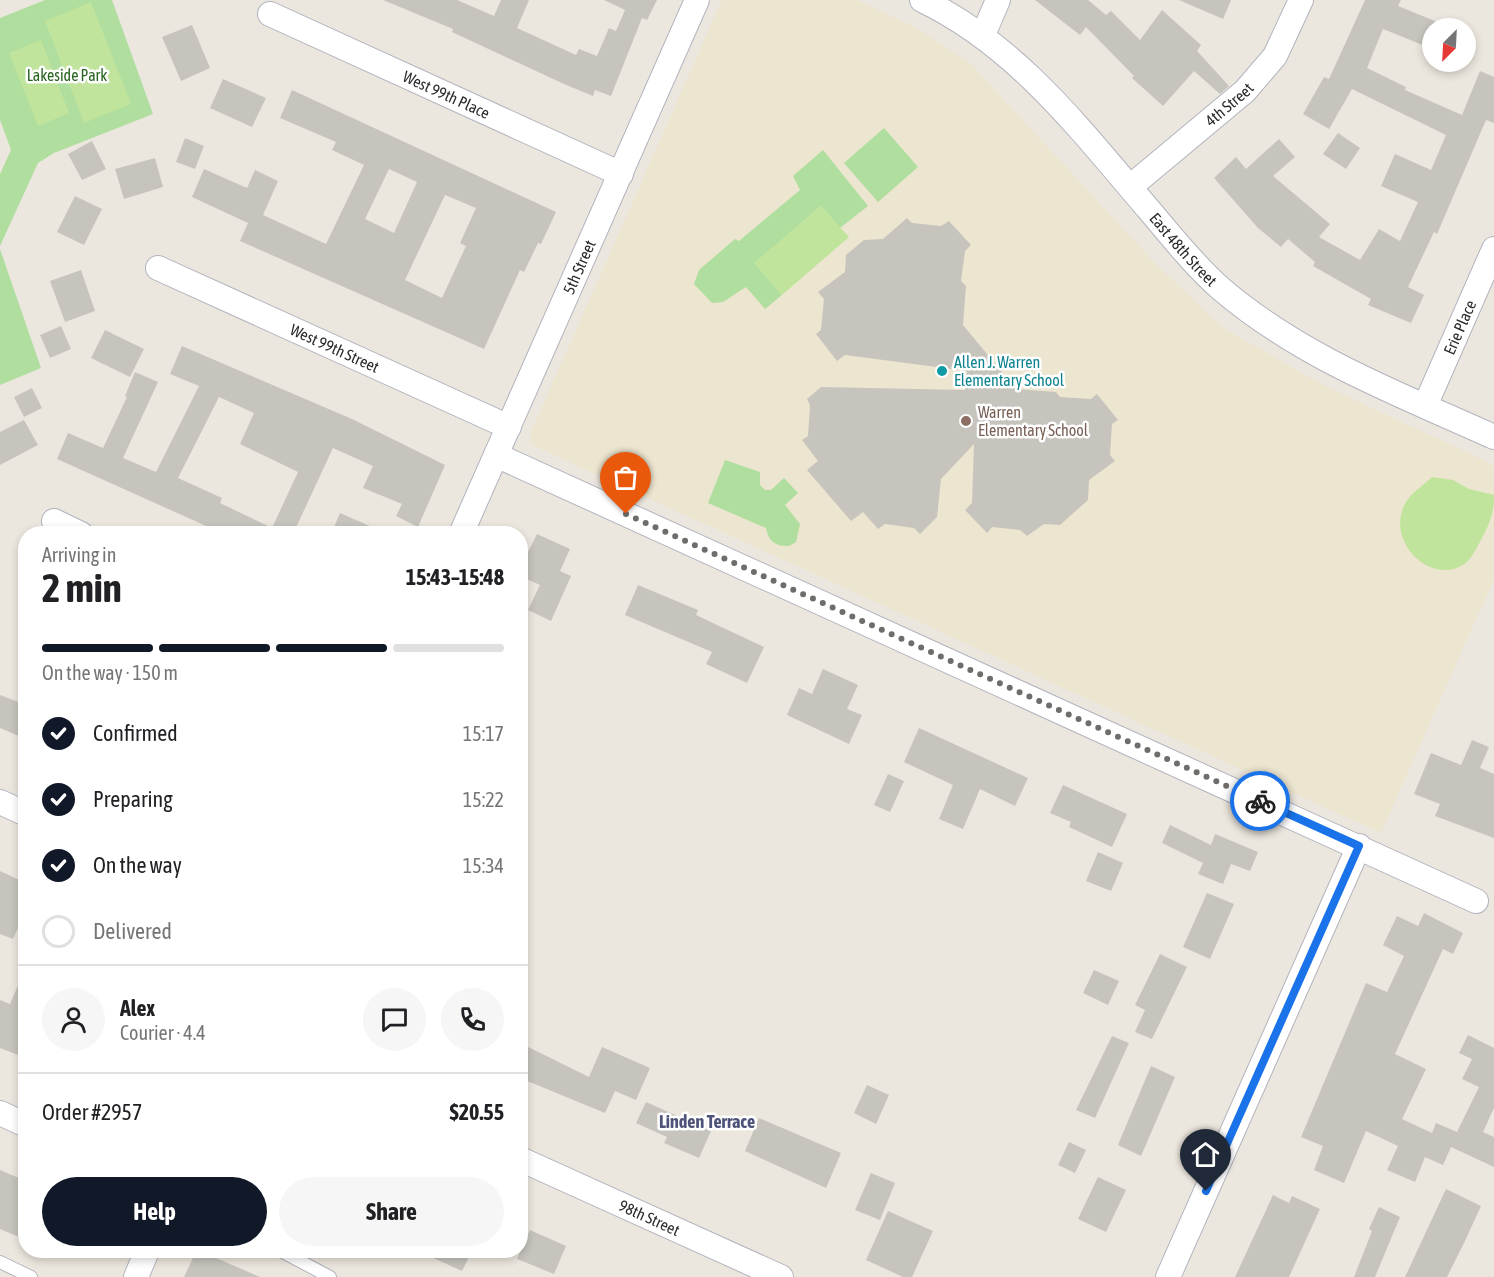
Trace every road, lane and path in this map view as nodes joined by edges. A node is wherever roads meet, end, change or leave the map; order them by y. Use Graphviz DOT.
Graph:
graph roads {
  1 [pos="697,0"];
  2 [pos="922,0"];
  3 [pos="998,0"];
  4 [pos="1301,0"];
  5 [pos="270,14"];
  6 [pos="983,35"];
  7 [pos="621,174"];
  8 [pos="1130,187"];
  9 [pos="1494,249"];
  10 [pos="158,268"];
  11 [pos="1425,406"];
  12 [pos="509,427"];
  13 [pos="1494,437"];
  14 [pos="496,455"];
  15 [pos="54,521"];
  16 [pos="64,526"];
  17 [pos="465,526"];
  18 [pos="0,802"];
  19 [pos="18,810"];
  20 [pos="1359,846"];
  21 [pos="1476,900"];
  22 [pos="0,1113"];
  23 [pos="18,1121"];
  24 [pos="528,1163"];
  25 [pos="144,1258"];
  26 [pos="294,1258"];
  27 [pos="0,1262"];
  28 [pos="31,1277"];
  29 [pos="136,1277"];
  30 [pos="330,1277"];
  31 [pos="781,1277"];
  32 [pos="1168,1277"];
  1 -- 7 [label="street, 5th Street"];
  2 -- 6 [label="street, East 48th Street"];
  3 -- 6 [label="street"];
  4 -- 8 [label="street, 4th Street"];
  5 -- 7 [label="street, West 99th Place"];
  6 -- 8 [label="street, East 48th Street"];
  7 -- 12 [label="street, 5th Street"];
  8 -- 11 [label="street, East 48th Street"];
  9 -- 11 [label="street, Erie Place"];
  10 -- 12 [label="street, West 99th Street"];
  11 -- 13 [label="street, East 48th Street"];
  12 -- 14 [label="street, 5th Street"];
  14 -- 17 [label="street, 5th Street"];
  14 -- 20 [label="street"];
  15 -- 16 [label="street"];
  18 -- 19 [label="street"];
  20 -- 21 [label="street"];
  20 -- 32 [label="street"];
  22 -- 23 [label="street"];
  24 -- 31 [label="street, 98th Street"];
  25 -- 29 [label="street"];
  26 -- 30 [label="lane"];
  27 -- 28 [label="lane"];
}
